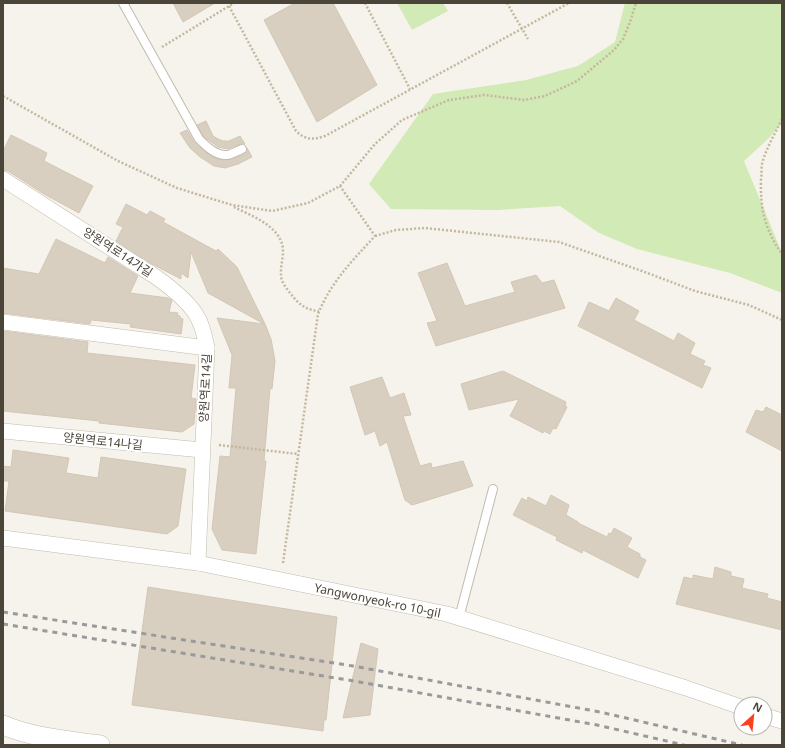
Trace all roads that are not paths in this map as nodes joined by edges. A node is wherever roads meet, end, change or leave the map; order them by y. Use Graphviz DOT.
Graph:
graph roads {
  1 [pos="123,3"];
  2 [pos="242,149"];
  3 [pos="3,179"];
  4 [pos="3,322"];
  5 [pos="207,348"];
  6 [pos="3,431"];
  7 [pos="202,446"];
  8 [pos="493,489"];
  9 [pos="3,538"];
  10 [pos="198,563"];
  11 [pos="459,618"];
  12 [pos="733,704"];
  13 [pos="3,724"];
  14 [pos="100,745"];
  1 -- 2 [label="lane"];
  3 -- 5 [label="street, 양원역로14가길"];
  4 -- 5 [label="street, 양원역로14길"];
  5 -- 7 [label="street, 양원역로14길"];
  6 -- 7 [label="street, 양원역로14나길"];
  7 -- 10 [label="street, 양원역로14길"];
  8 -- 11 [label="lane"];
  9 -- 10 [label="street, Yangwonyeok-ro 10-gil"];
  10 -- 11 [label="street, Yangwonyeok-ro 10-gil"];
  11 -- 12 [label="street, Yangwonyeok-ro 10-gil"];
  13 -- 14 [label="street"];
}
